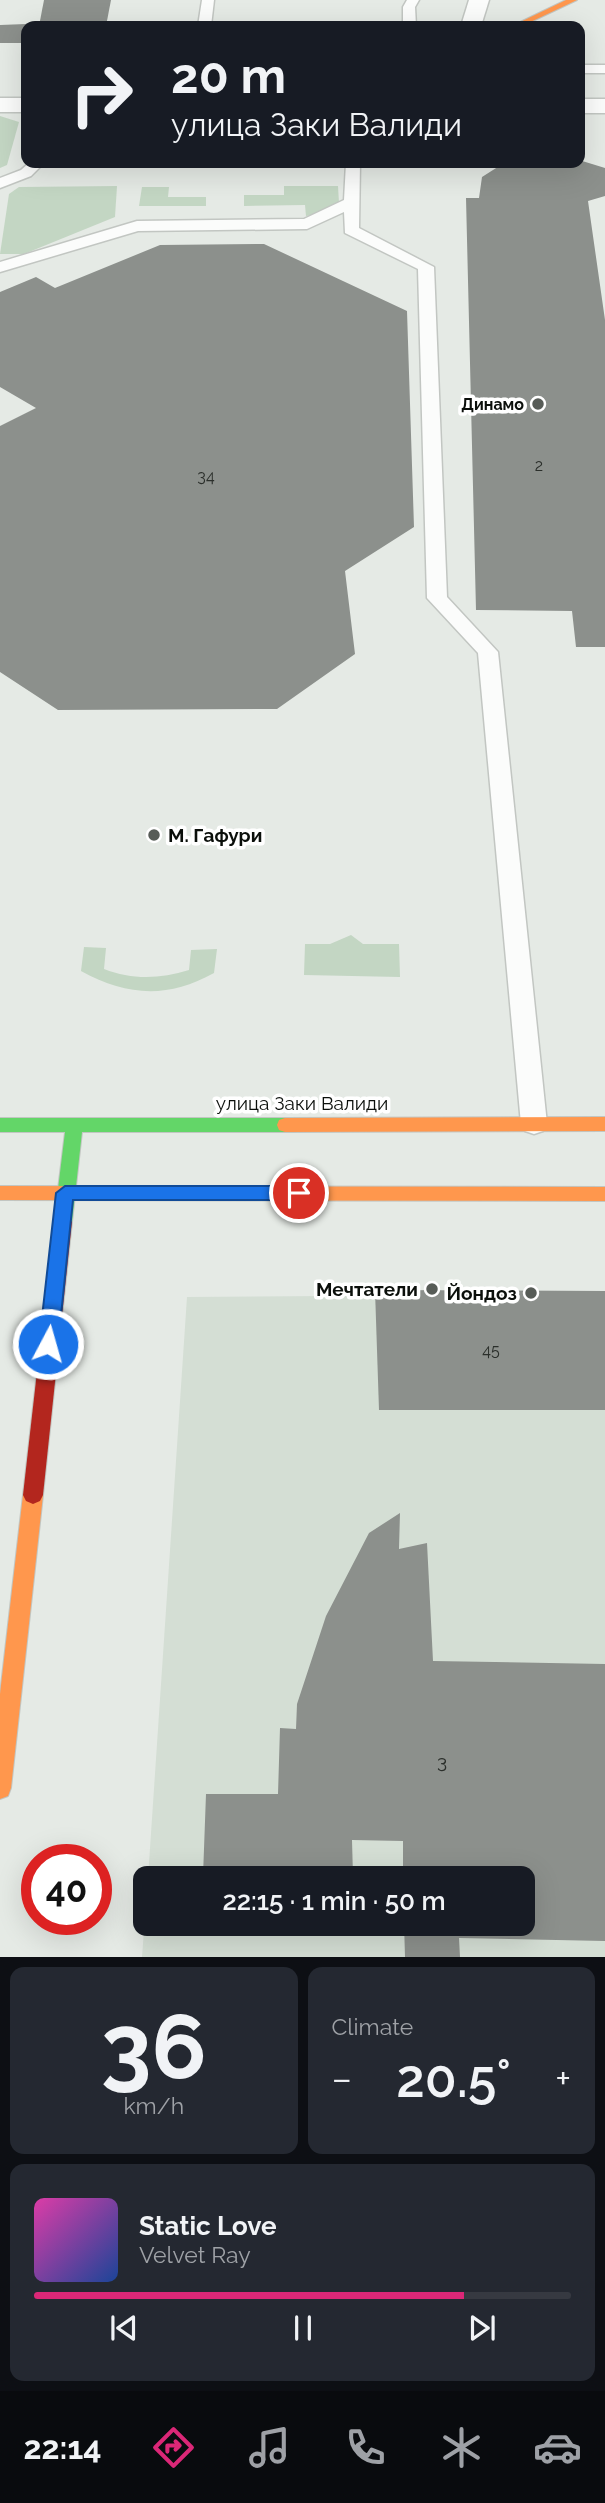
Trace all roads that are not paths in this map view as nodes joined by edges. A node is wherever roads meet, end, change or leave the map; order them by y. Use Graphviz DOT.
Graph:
graph roads {
  1 [pos="208,0"];
  2 [pos="413,0"];
  3 [pos="479,0"];
  4 [pos="573,0"];
  5 [pos="206,21"];
  6 [pos="410,21"];
  7 [pos="473,21"];
  8 [pos="527,21"];
  9 [pos="585,69"];
  10 [pos="605,69"];
  11 [pos="0,105"];
  12 [pos="21,105"];
  13 [pos="585,106"];
  14 [pos="605,106"];
  15 [pos="32,168"];
  16 [pos="353,168"];
  17 [pos="0,183"];
  18 [pos="351,203"];
  19 [pos="0,267"];
  20 [pos="534,1124"];
  21 [pos="605,1124"];
  22 [pos="0,1125"];
  23 [pos="74,1125"];
  24 [pos="0,1193"];
  25 [pos="65,1193"];
  26 [pos="605,1194"];
  27 [pos="0,1788"];
  1 -- 5 [label="lane"];
  2 -- 6 [label="lane"];
  3 -- 7 [label="street"];
  4 -- 8 [label="main road"];
  9 -- 10 [label="lane"];
  11 -- 12 [label="street"];
  13 -- 14 [label="street"];
  15 -- 17 [label="lane"];
  16 -- 18 [label="lane"];
  18 -- 19 [label="lane"];
  18 -- 20 [label="lane"];
  20 -- 21 [label="main road, улица Заки Валиди"];
  20 -- 23 [label="main road, улица Заки Валиди"];
  22 -- 23 [label="main road, улица Заки Валиди"];
  23 -- 25 [label="main road"];
  24 -- 25 [label="main road"];
  25 -- 26 [label="main road"];
  25 -- 27 [label="main road"];
}
